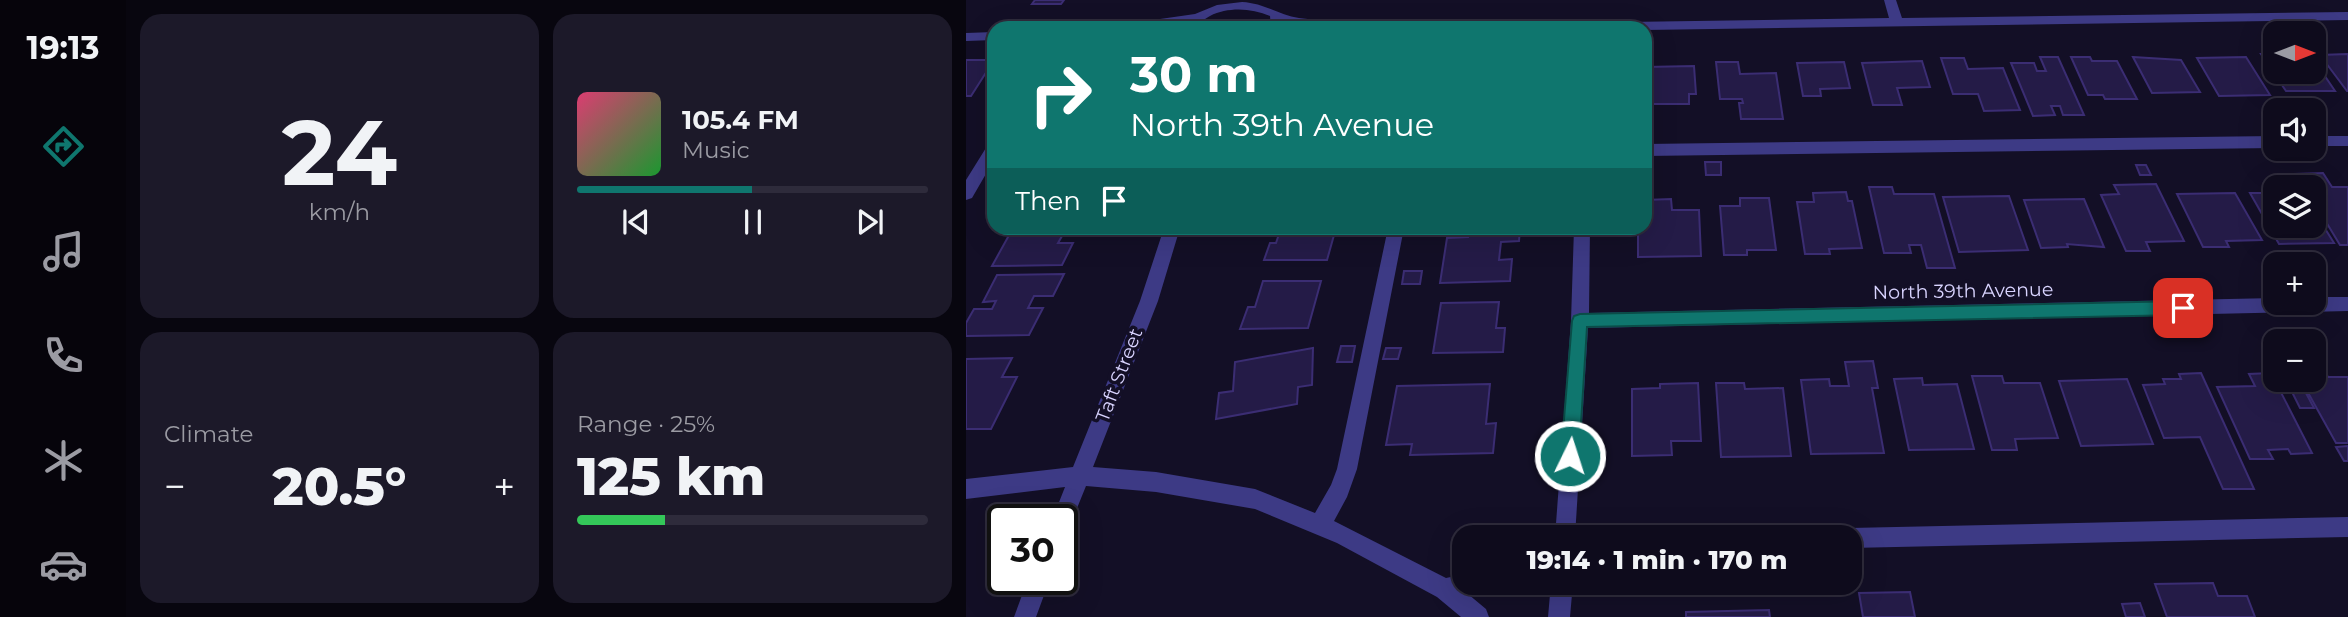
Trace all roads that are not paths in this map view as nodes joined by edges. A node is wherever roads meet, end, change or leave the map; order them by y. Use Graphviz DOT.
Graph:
graph roads {
  1 [pos="1890,0"];
  2 [pos="1232,2"];
  3 [pos="1273,13"];
  4 [pos="2348,16"];
  5 [pos="1195,21"];
  6 [pos="1297,21"];
  7 [pos="1896,22"];
  8 [pos="1652,26"];
  9 [pos="987,36"];
  10 [pos="966,37"];
  11 [pos="2326,141"];
  12 [pos="2348,141"];
  13 [pos="2263,142"];
  14 [pos="1652,150"];
  15 [pos="987,159"];
  16 [pos="966,194"];
  17 [pos="1170,235"];
  18 [pos="1395,235"];
  19 [pos="1582,235"];
  20 [pos="2348,304"];
  21 [pos="1580,321"];
  22 [pos="1080,476"];
  23 [pos="966,489"];
  24 [pos="1069,504"];
  25 [pos="1320,525"];
  26 [pos="1566,525"];
  27 [pos="2348,527"];
  28 [pos="1862,538"];
  29 [pos="1452,587"];
  30 [pos="1445,589"];
  31 [pos="1034,595"];
  32 [pos="1561,595"];
  33 [pos="1025,617"];
  34 [pos="1478,617"];
  35 [pos="1559,617"];
  1 -- 7 [label="street"];
  2 -- 3 [label="street"];
  2 -- 5 [label="street"];
  3 -- 6 [label="street"];
  4 -- 7 [label="street"];
  7 -- 8 [label="street"];
  9 -- 10 [label="street"];
  11 -- 12 [label="street"];
  13 -- 14 [label="street"];
  15 -- 16 [label="street"];
  17 -- 22 [label="street, Taft Street"];
  18 -- 25 [label="street"];
  19 -- 21 [label="street"];
  20 -- 21 [label="street, North 39th Avenue"];
  21 -- 26 [label="street"];
  22 -- 23 [label="street"];
  22 -- 24 [label="street, Taft Street"];
  22 -- 25 [label="street"];
  25 -- 30 [label="street"];
  27 -- 28 [label="street"];
  29 -- 30 [label="street"];
  30 -- 34 [label="street"];
  31 -- 33 [label="street"];
  32 -- 35 [label="street"];
}
